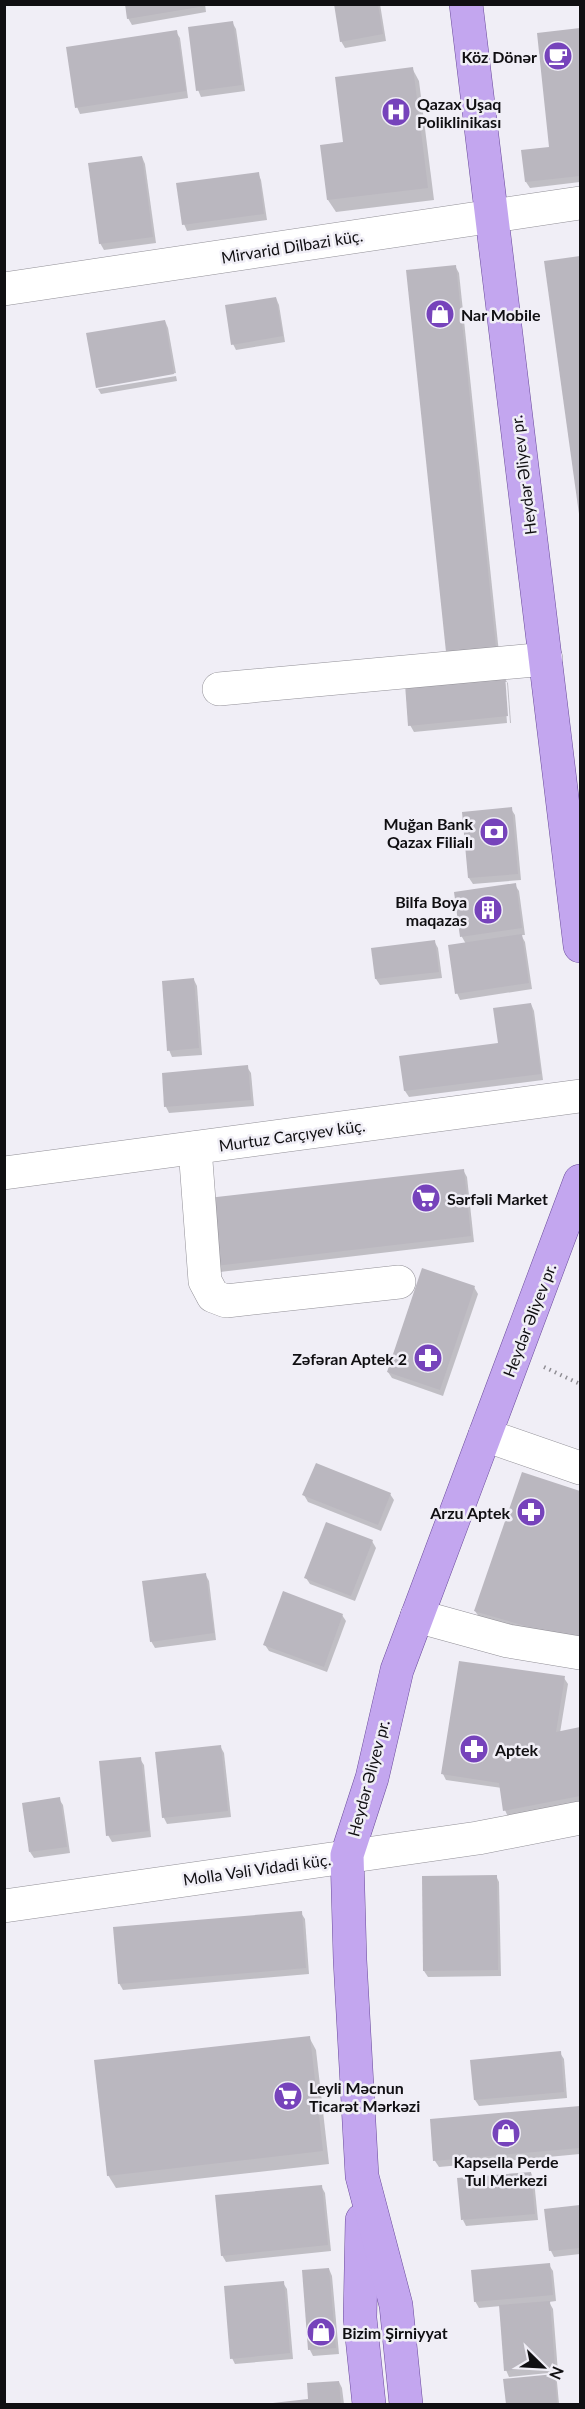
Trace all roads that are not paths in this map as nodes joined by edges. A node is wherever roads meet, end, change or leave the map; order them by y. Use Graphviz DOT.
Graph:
graph roads {
  1 [pos="466,4"];
  2 [pos="580,203"];
  3 [pos="492,216"];
  4 [pos="4,289"];
  5 [pos="546,658"];
  6 [pos="219,689"];
  7 [pos="580,946"];
  8 [pos="580,1096"];
  9 [pos="195,1148"];
  10 [pos="4,1173"];
  11 [pos="580,1181"];
  12 [pos="399,1282"];
  13 [pos="486,1435"];
  14 [pos="580,1468"];
  15 [pos="417,1616"];
  16 [pos="580,1653"];
  17 [pos="580,1818"];
  18 [pos="347,1855"];
  19 [pos="4,1906"];
  20 [pos="362,2176"];
  21 [pos="369,2404"];
  22 [pos="406,2404"];
  1 -- 3 [label="main road, Heydər Əliyev pr."];
  2 -- 3 [label="street, Mirvarid Dilbazi küç."];
  3 -- 4 [label="street, Mirvarid Dilbazi küç."];
  3 -- 5 [label="main road, Heydər Əliyev pr."];
  5 -- 6 [label="street"];
  5 -- 7 [label="main road, Heydər Əliyev pr."];
  8 -- 9 [label="street, Murtuz Carçıyev küç."];
  9 -- 10 [label="street, Murtuz Carçıyev küç."];
  9 -- 12 [label="street"];
  11 -- 13 [label="main road, Heydər Əliyev pr."];
  13 -- 14 [label="street"];
  13 -- 15 [label="main road, Heydər Əliyev pr."];
  15 -- 16 [label="street"];
  15 -- 18 [label="main road, Heydər Əliyev pr."];
  17 -- 18 [label="street, Molla Vəli Vidadi küç."];
  18 -- 19 [label="street, Molla Vəli Vidadi küç."];
  18 -- 20 [label="main road, Heydər Əliyev pr."];
  20 -- 21 [label="main road"];
  20 -- 22 [label="main road, Heydər Əliyev pr."];
}
